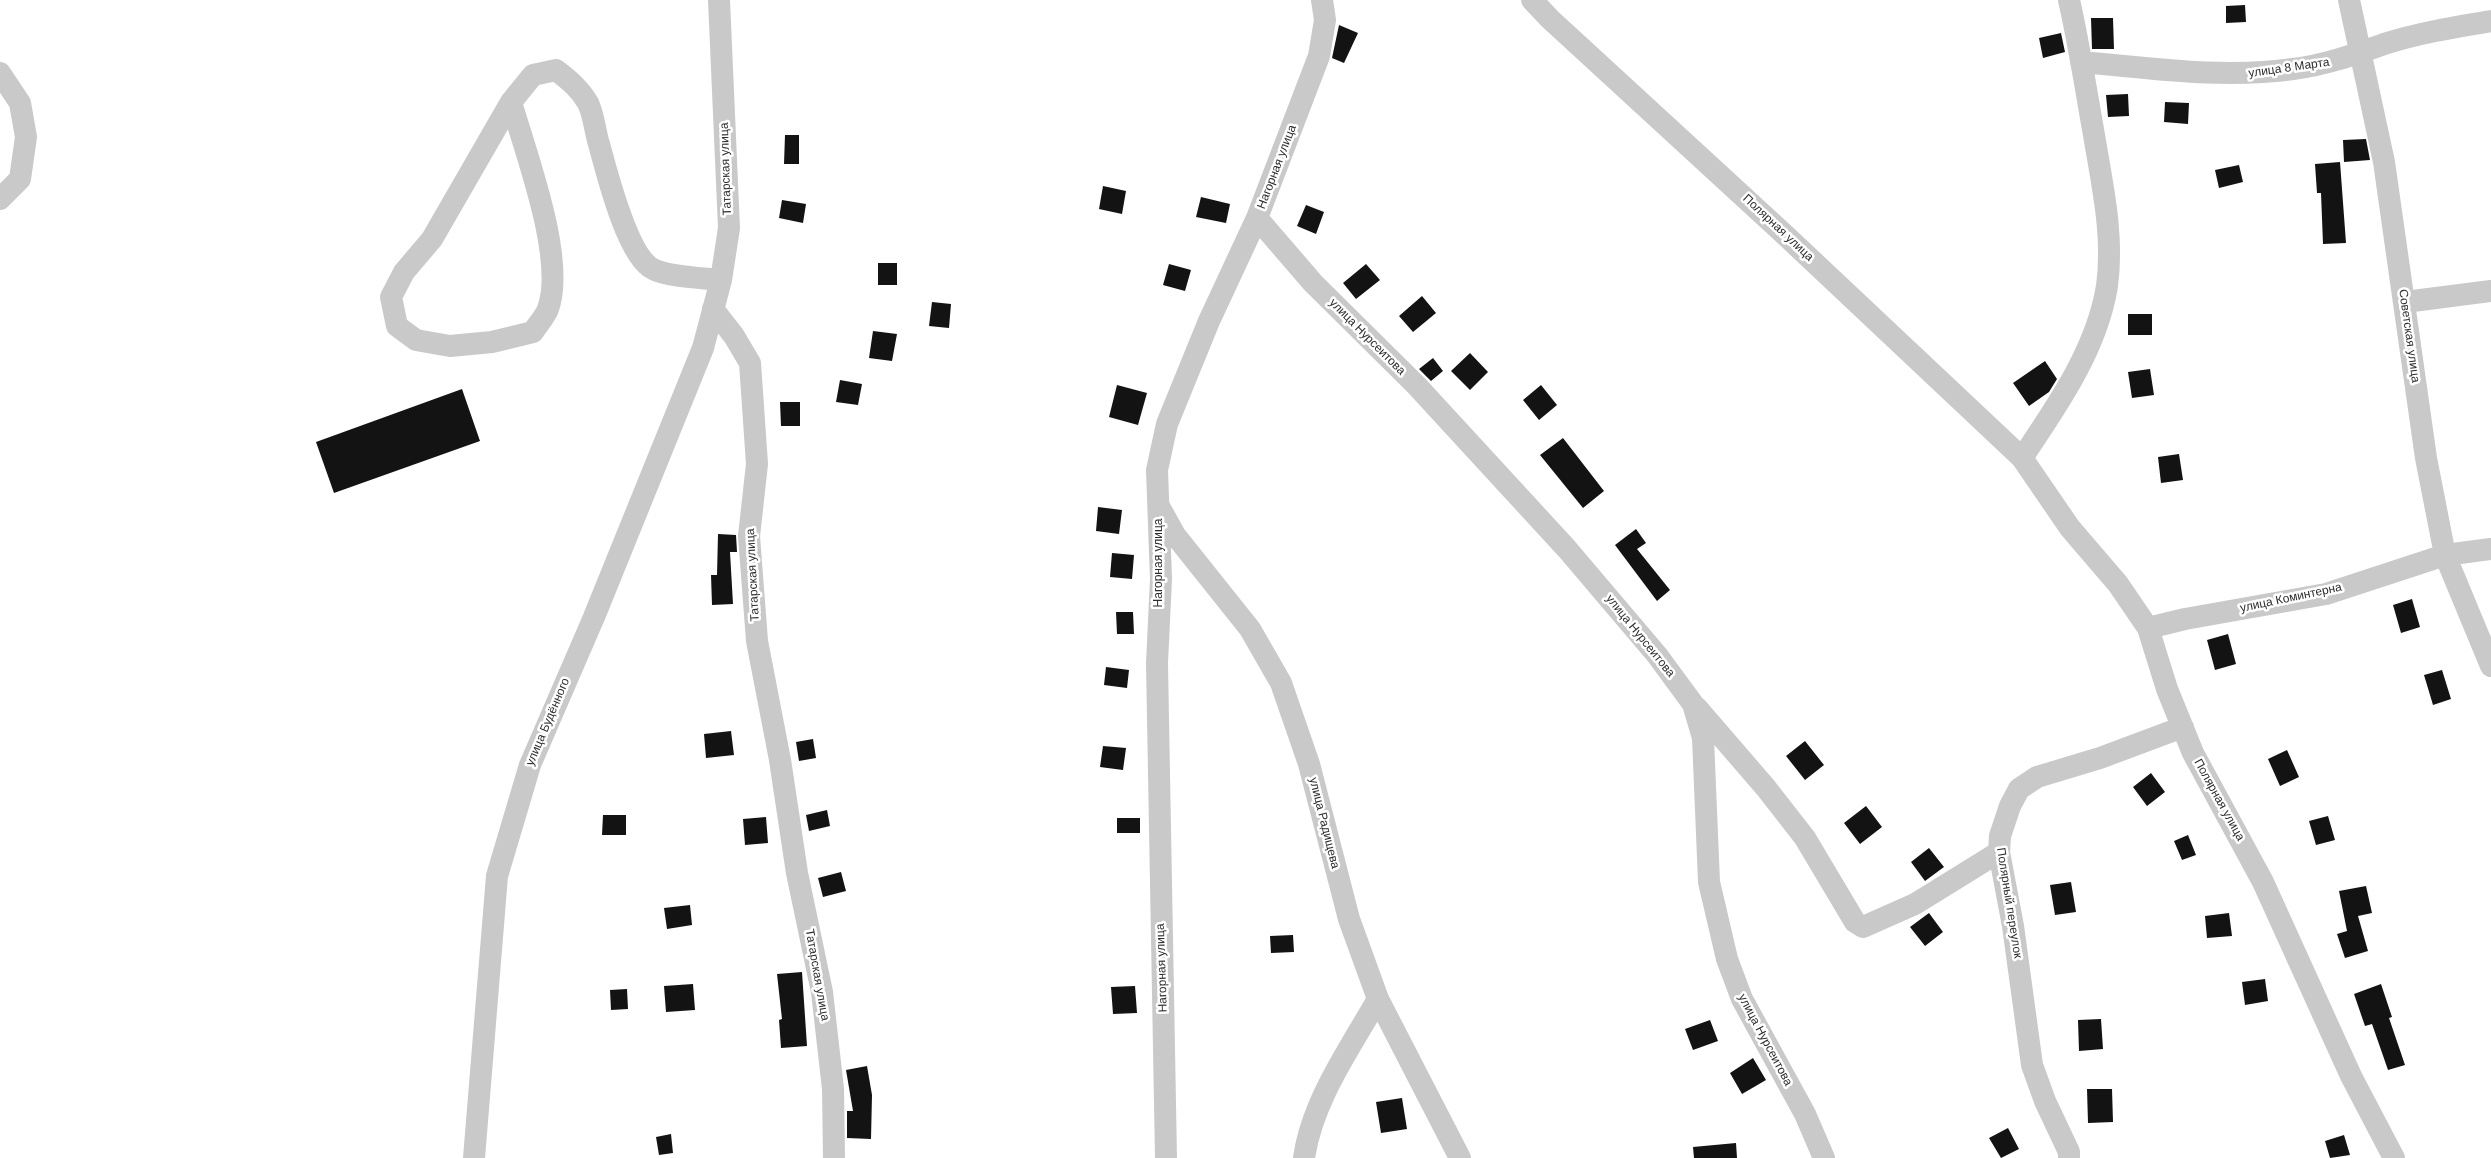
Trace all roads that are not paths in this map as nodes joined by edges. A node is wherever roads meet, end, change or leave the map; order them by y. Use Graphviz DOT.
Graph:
graph roads {
  1 [pos="719,0"];
  2 [pos="1322,0"];
  3 [pos="1532,0"];
  4 [pos="2069,0"];
  5 [pos="2349,0"];
  6 [pos="2491,21"];
  7 [pos="2361,54"];
  8 [pos="2081,62"];
  9 [pos="0,73"];
  10 [pos="511,102"];
  11 [pos="0,199"];
  12 [pos="1258,218"];
  13 [pos="721,280"];
  14 [pos="2491,291"];
  15 [pos="2405,302"];
  16 [pos="714,309"];
  17 [pos="2022,458"];
  18 [pos="1158,505"];
  19 [pos="2491,550"];
  20 [pos="2445,555"];
  21 [pos="2148,628"];
  22 [pos="2491,666"];
  23 [pos="1693,704"];
  24 [pos="2183,726"];
  25 [pos="1999,852"];
  26 [pos="1378,999"];
  27 [pos="474,1158"];
  28 [pos="834,1158"];
  29 [pos="1166,1158"];
  30 [pos="1304,1158"];
  31 [pos="1460,1158"];
  32 [pos="1824,1158"];
  33 [pos="2069,1158"];
  34 [pos="2394,1158"];
  1 -- 13 [label="street, Татарская улица"];
  2 -- 12 [label="street, Нагорная улица"];
  3 -- 17 [label="street, Полярная улица"];
  4 -- 8 [label="street"];
  5 -- 7 [label="street, Советская улица"];
  6 -- 7 [label="street, улица 8 Марта"];
  7 -- 8 [label="street, улица 8 Марта"];
  7 -- 15 [label="street, Советская улица"];
  8 -- 17 [label="street"];
  9 -- 11 [label="street"];
  10 -- 10 [label="street"];
  10 -- 13 [label="street"];
  12 -- 18 [label="street, Нагорная улица"];
  12 -- 23 [label="street, улица Нурсеитова"];
  13 -- 16 [label="street, Татарская улица"];
  14 -- 15 [label="street"];
  15 -- 20 [label="street, Советская улица"];
  16 -- 27 [label="street, улица Будённого"];
  16 -- 28 [label="street, Татарская улица"];
  17 -- 21 [label="street, Полярная улица"];
  18 -- 26 [label="street, улица Радищева"];
  18 -- 29 [label="street, Нагорная улица"];
  19 -- 20 [label="street, улица Коминтерна"];
  20 -- 21 [label="street, улица Коминтерна"];
  20 -- 22 [label="street, Советская улица"];
  21 -- 24 [label="street, Полярная улица"];
  23 -- 25 [label="street"];
  23 -- 32 [label="street, улица Нурсеитова"];
  24 -- 25 [label="street, Полярный переулок"];
  24 -- 34 [label="street, Полярная улица"];
  25 -- 33 [label="street, Полярный переулок"];
  26 -- 30 [label="street"];
  26 -- 31 [label="street, улица Радищева"];
}
